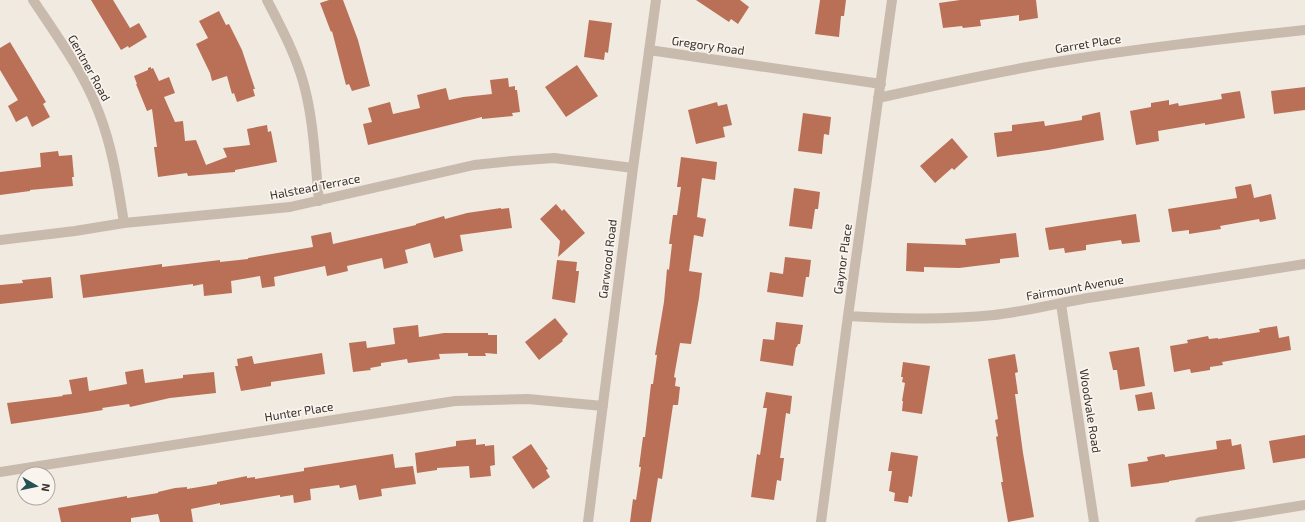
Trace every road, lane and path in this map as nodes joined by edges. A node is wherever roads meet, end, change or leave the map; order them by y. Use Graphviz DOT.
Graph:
graph roads {
  1 [pos="34,0"];
  2 [pos="267,0"];
  3 [pos="656,0"];
  4 [pos="892,0"];
  5 [pos="1305,30"];
  6 [pos="649,50"];
  7 [pos="881,84"];
  8 [pos="878,98"];
  9 [pos="633,168"];
  10 [pos="319,201"];
  11 [pos="124,223"];
  12 [pos="0,240"];
  13 [pos="1305,264"];
  14 [pos="1061,304"];
  15 [pos="848,316"];
  16 [pos="603,406"];
  17 [pos="0,472"];
  18 [pos="1305,505"];
  19 [pos="588,522"];
  20 [pos="821,522"];
  21 [pos="1094,522"];
  22 [pos="1200,522"];
  1 -- 11 [label="street, Gentner Road"];
  2 -- 10 [label="street"];
  3 -- 6 [label="street, Garwood Road"];
  4 -- 7 [label="street, Gaynor Place"];
  5 -- 8 [label="street, Garret Place"];
  6 -- 7 [label="street, Gregory Road"];
  6 -- 9 [label="street, Garwood Road"];
  7 -- 8 [label="street, Gaynor Place"];
  8 -- 15 [label="street, Gaynor Place"];
  9 -- 10 [label="street, Halstead Terrace"];
  9 -- 16 [label="street, Garwood Road"];
  10 -- 11 [label="street, Halstead Terrace"];
  11 -- 12 [label="street, Halstead Terrace"];
  13 -- 14 [label="street, Fairmount Avenue"];
  14 -- 15 [label="street, Fairmount Avenue"];
  14 -- 21 [label="street, Woodvale Road"];
  15 -- 20 [label="street, Gaynor Place"];
  16 -- 17 [label="street, Hunter Place"];
  16 -- 19 [label="street, Garwood Road"];
  18 -- 22 [label="street"];
}
